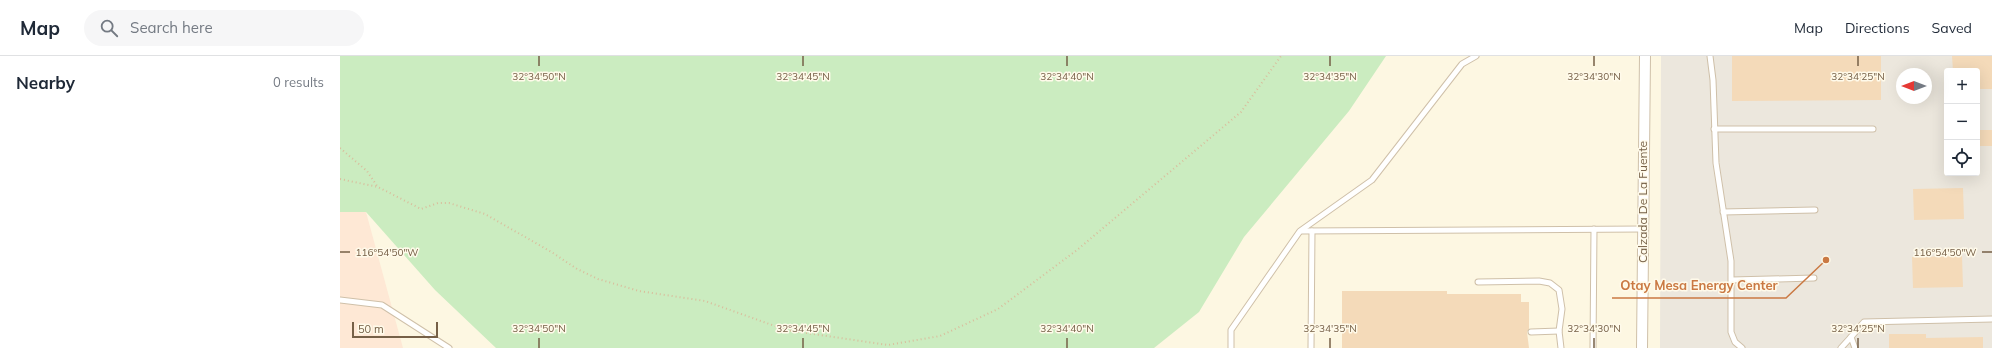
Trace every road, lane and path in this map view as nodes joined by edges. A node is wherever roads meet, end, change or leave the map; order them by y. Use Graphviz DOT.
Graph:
graph roads {
  1 [pos="1281,56"];
  2 [pos="1476,56"];
  3 [pos="1645,56"];
  4 [pos="1710,56"];
  5 [pos="1714,129"];
  6 [pos="1873,129"];
  7 [pos="340,148"];
  8 [pos="340,179"];
  9 [pos="378,187"];
  10 [pos="1815,210"];
  11 [pos="1723,212"];
  12 [pos="1594,229"];
  13 [pos="1643,229"];
  14 [pos="1300,231"];
  15 [pos="1312,231"];
  16 [pos="1814,278"];
  17 [pos="1732,280"];
  18 [pos="1478,282"];
  19 [pos="340,300"];
  20 [pos="1992,319"];
  21 [pos="1560,331"];
  22 [pos="1531,332"];
  23 [pos="1852,337"];
  24 [pos="449,348"];
  25 [pos="1231,348"];
  26 [pos="1311,348"];
  27 [pos="1561,348"];
  28 [pos="1593,348"];
  29 [pos="1642,348"];
  30 [pos="1742,348"];
  31 [pos="1841,348"];
  32 [pos="1855,348"];
  1 -- 9 [label="path"];
  2 -- 14 [label="lane"];
  3 -- 13 [label="street, Calzada De La Fuente"];
  4 -- 5 [label="lane"];
  5 -- 6 [label="lane"];
  5 -- 11 [label="lane"];
  7 -- 9 [label="path"];
  8 -- 9 [label="path"];
  10 -- 11 [label="lane"];
  11 -- 17 [label="lane"];
  12 -- 13 [label="lane"];
  12 -- 15 [label="lane"];
  12 -- 28 [label="lane"];
  13 -- 29 [label="street, Calzada De La Fuente"];
  14 -- 15 [label="lane"];
  14 -- 25 [label="lane"];
  15 -- 26 [label="lane"];
  16 -- 17 [label="lane"];
  17 -- 30 [label="lane"];
  18 -- 21 [label="lane"];
  19 -- 24 [label="lane"];
  20 -- 23 [label="lane"];
  21 -- 22 [label="lane"];
  21 -- 27 [label="lane"];
  23 -- 31 [label="lane"];
  23 -- 32 [label="lane"];
}
